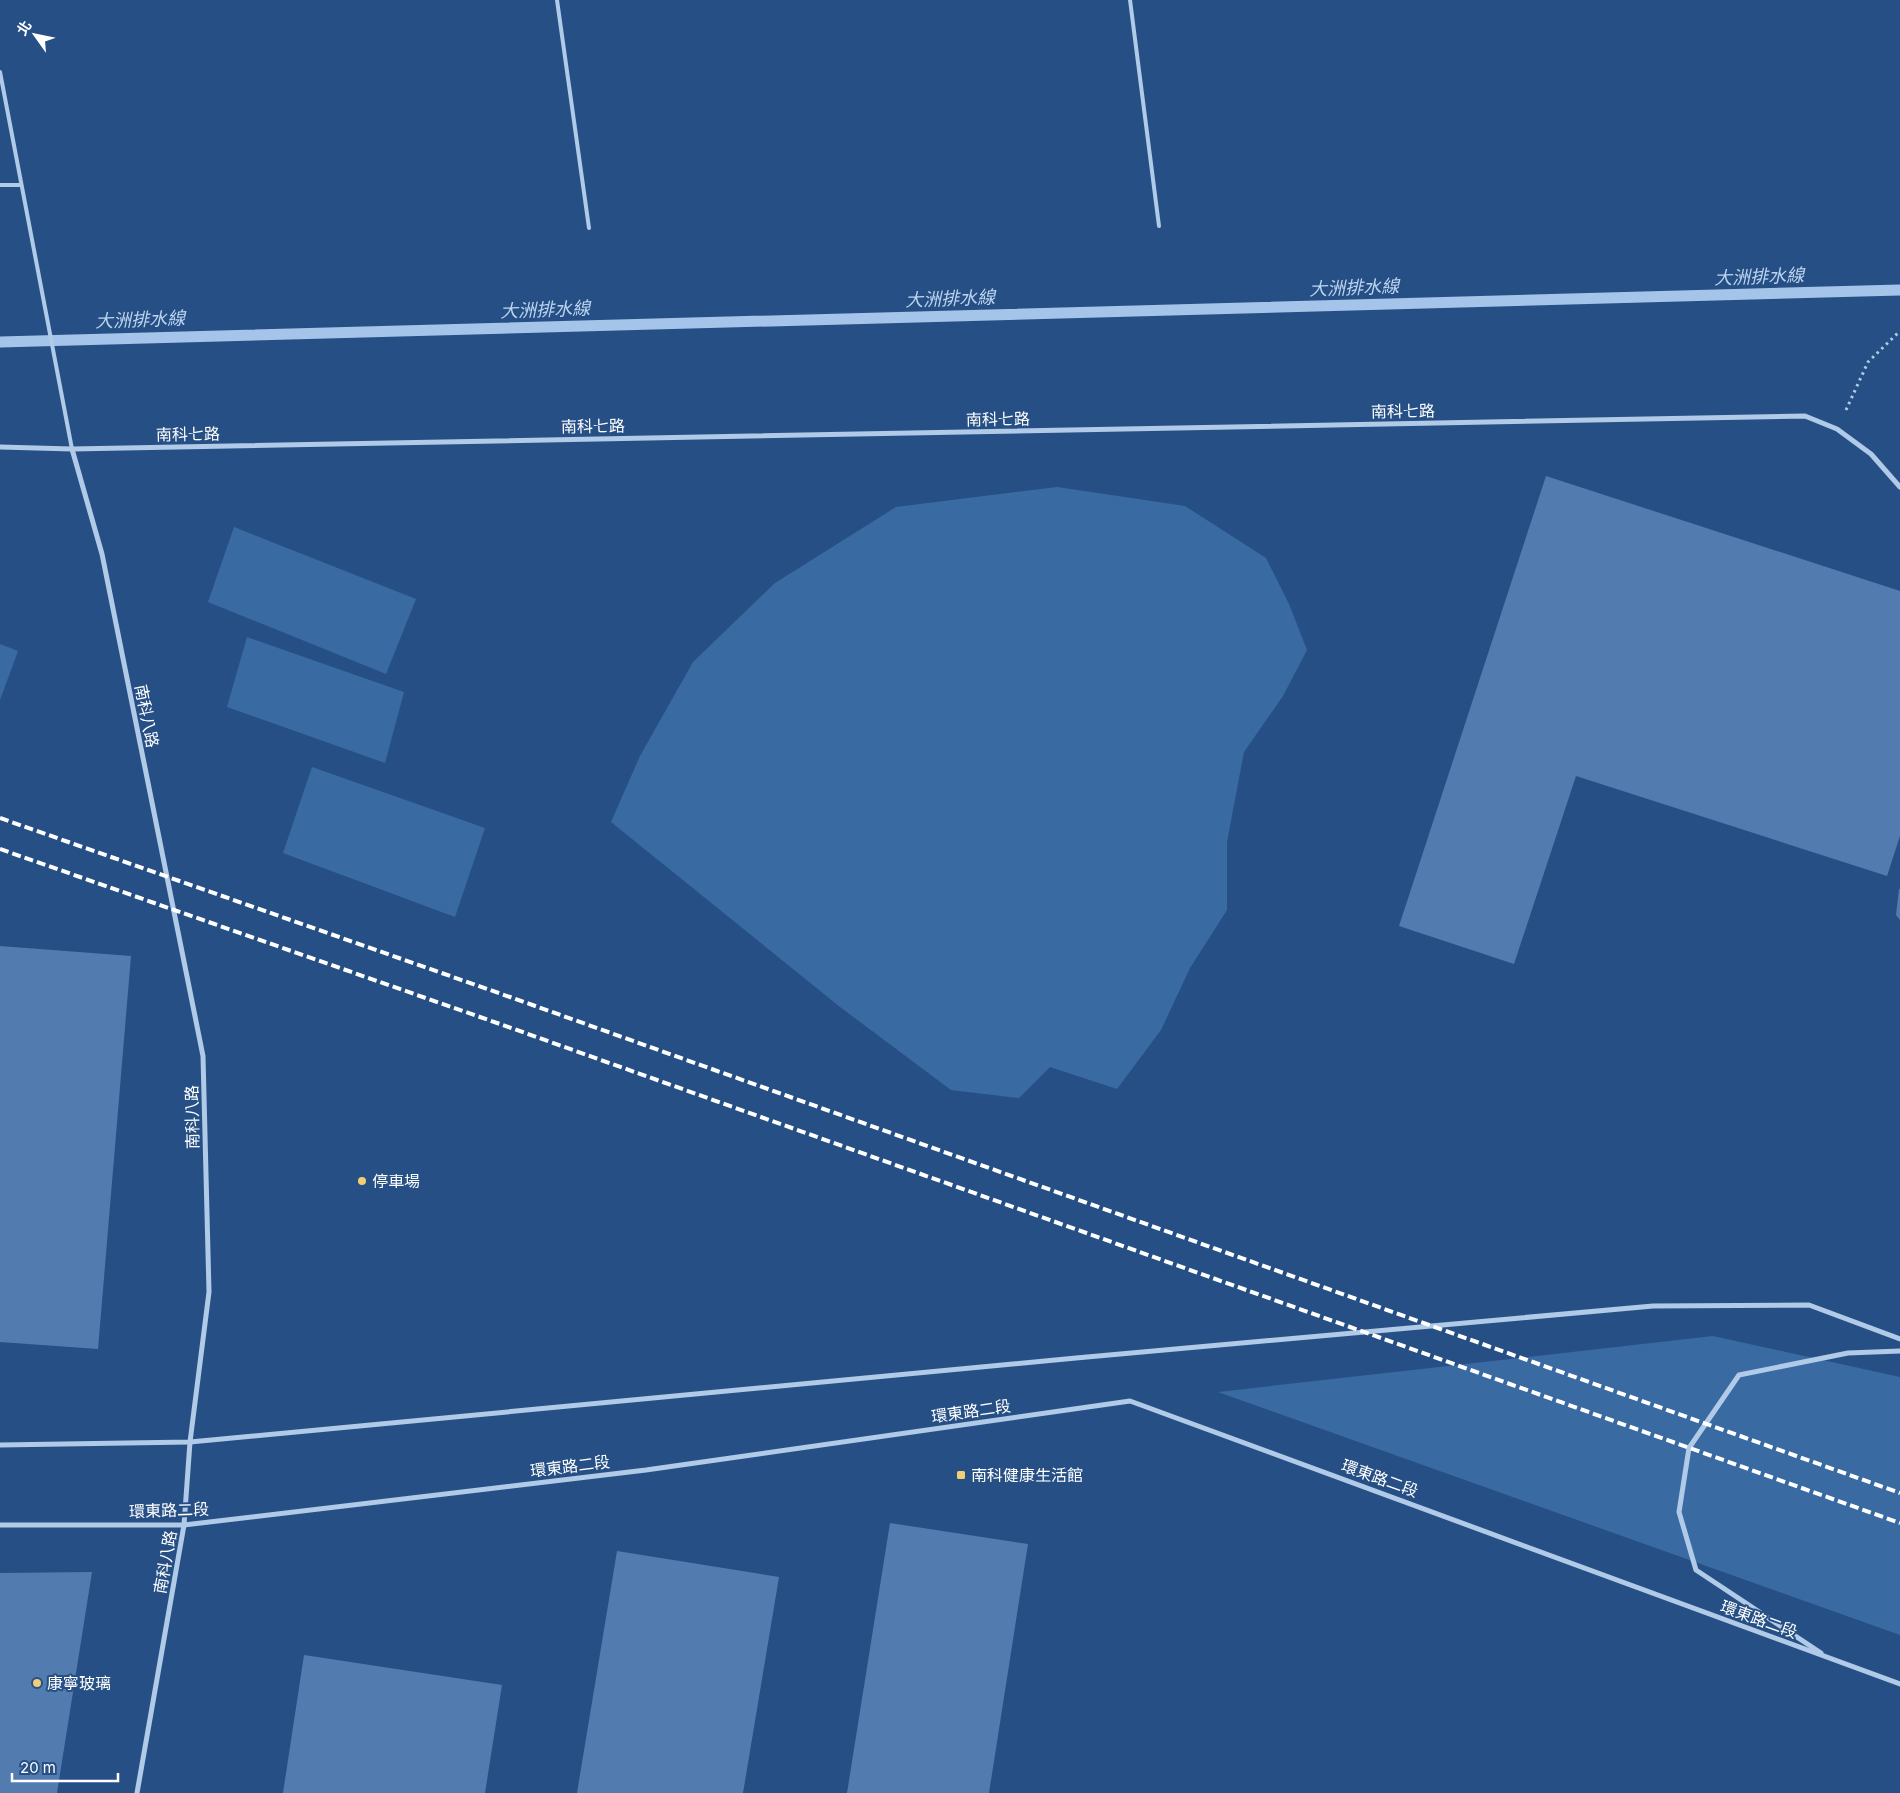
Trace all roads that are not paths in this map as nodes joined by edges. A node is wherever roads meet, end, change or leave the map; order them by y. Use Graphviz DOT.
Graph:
graph roads {
  1 [pos="557,0"];
  2 [pos="1130,0"];
  3 [pos="0,72"];
  4 [pos="21,184"];
  5 [pos="0,185"];
  6 [pos="1159,226"];
  7 [pos="589,228"];
  8 [pos="0,448"];
  9 [pos="72,449"];
  10 [pos="1900,487"];
  11 [pos="1900,1339"];
  12 [pos="1900,1351"];
  13 [pos="190,1442"];
  14 [pos="0,1445"];
  15 [pos="0,1525"];
  16 [pos="184,1525"];
  17 [pos="1830,1659"];
  18 [pos="1900,1684"];
  19 [pos="137,1793"];
  1 -- 7 [label="lane"];
  2 -- 6 [label="lane"];
  3 -- 4 [label="lane"];
  4 -- 5 [label="lane"];
  4 -- 9 [label="lane"];
  8 -- 9 [label="street, 南科七路"];
  9 -- 10 [label="street, 南科七路"];
  9 -- 13 [label="street, 南科八路"];
  11 -- 13 [label="street"];
  12 -- 17 [label="street"];
  13 -- 14 [label="street"];
  13 -- 16 [label="street, 南科八路"];
  15 -- 16 [label="street, 環東路二段"];
  16 -- 17 [label="street, 環東路二段"];
  16 -- 19 [label="street, 南科八路"];
  17 -- 18 [label="street, 環東路二段"];
}
